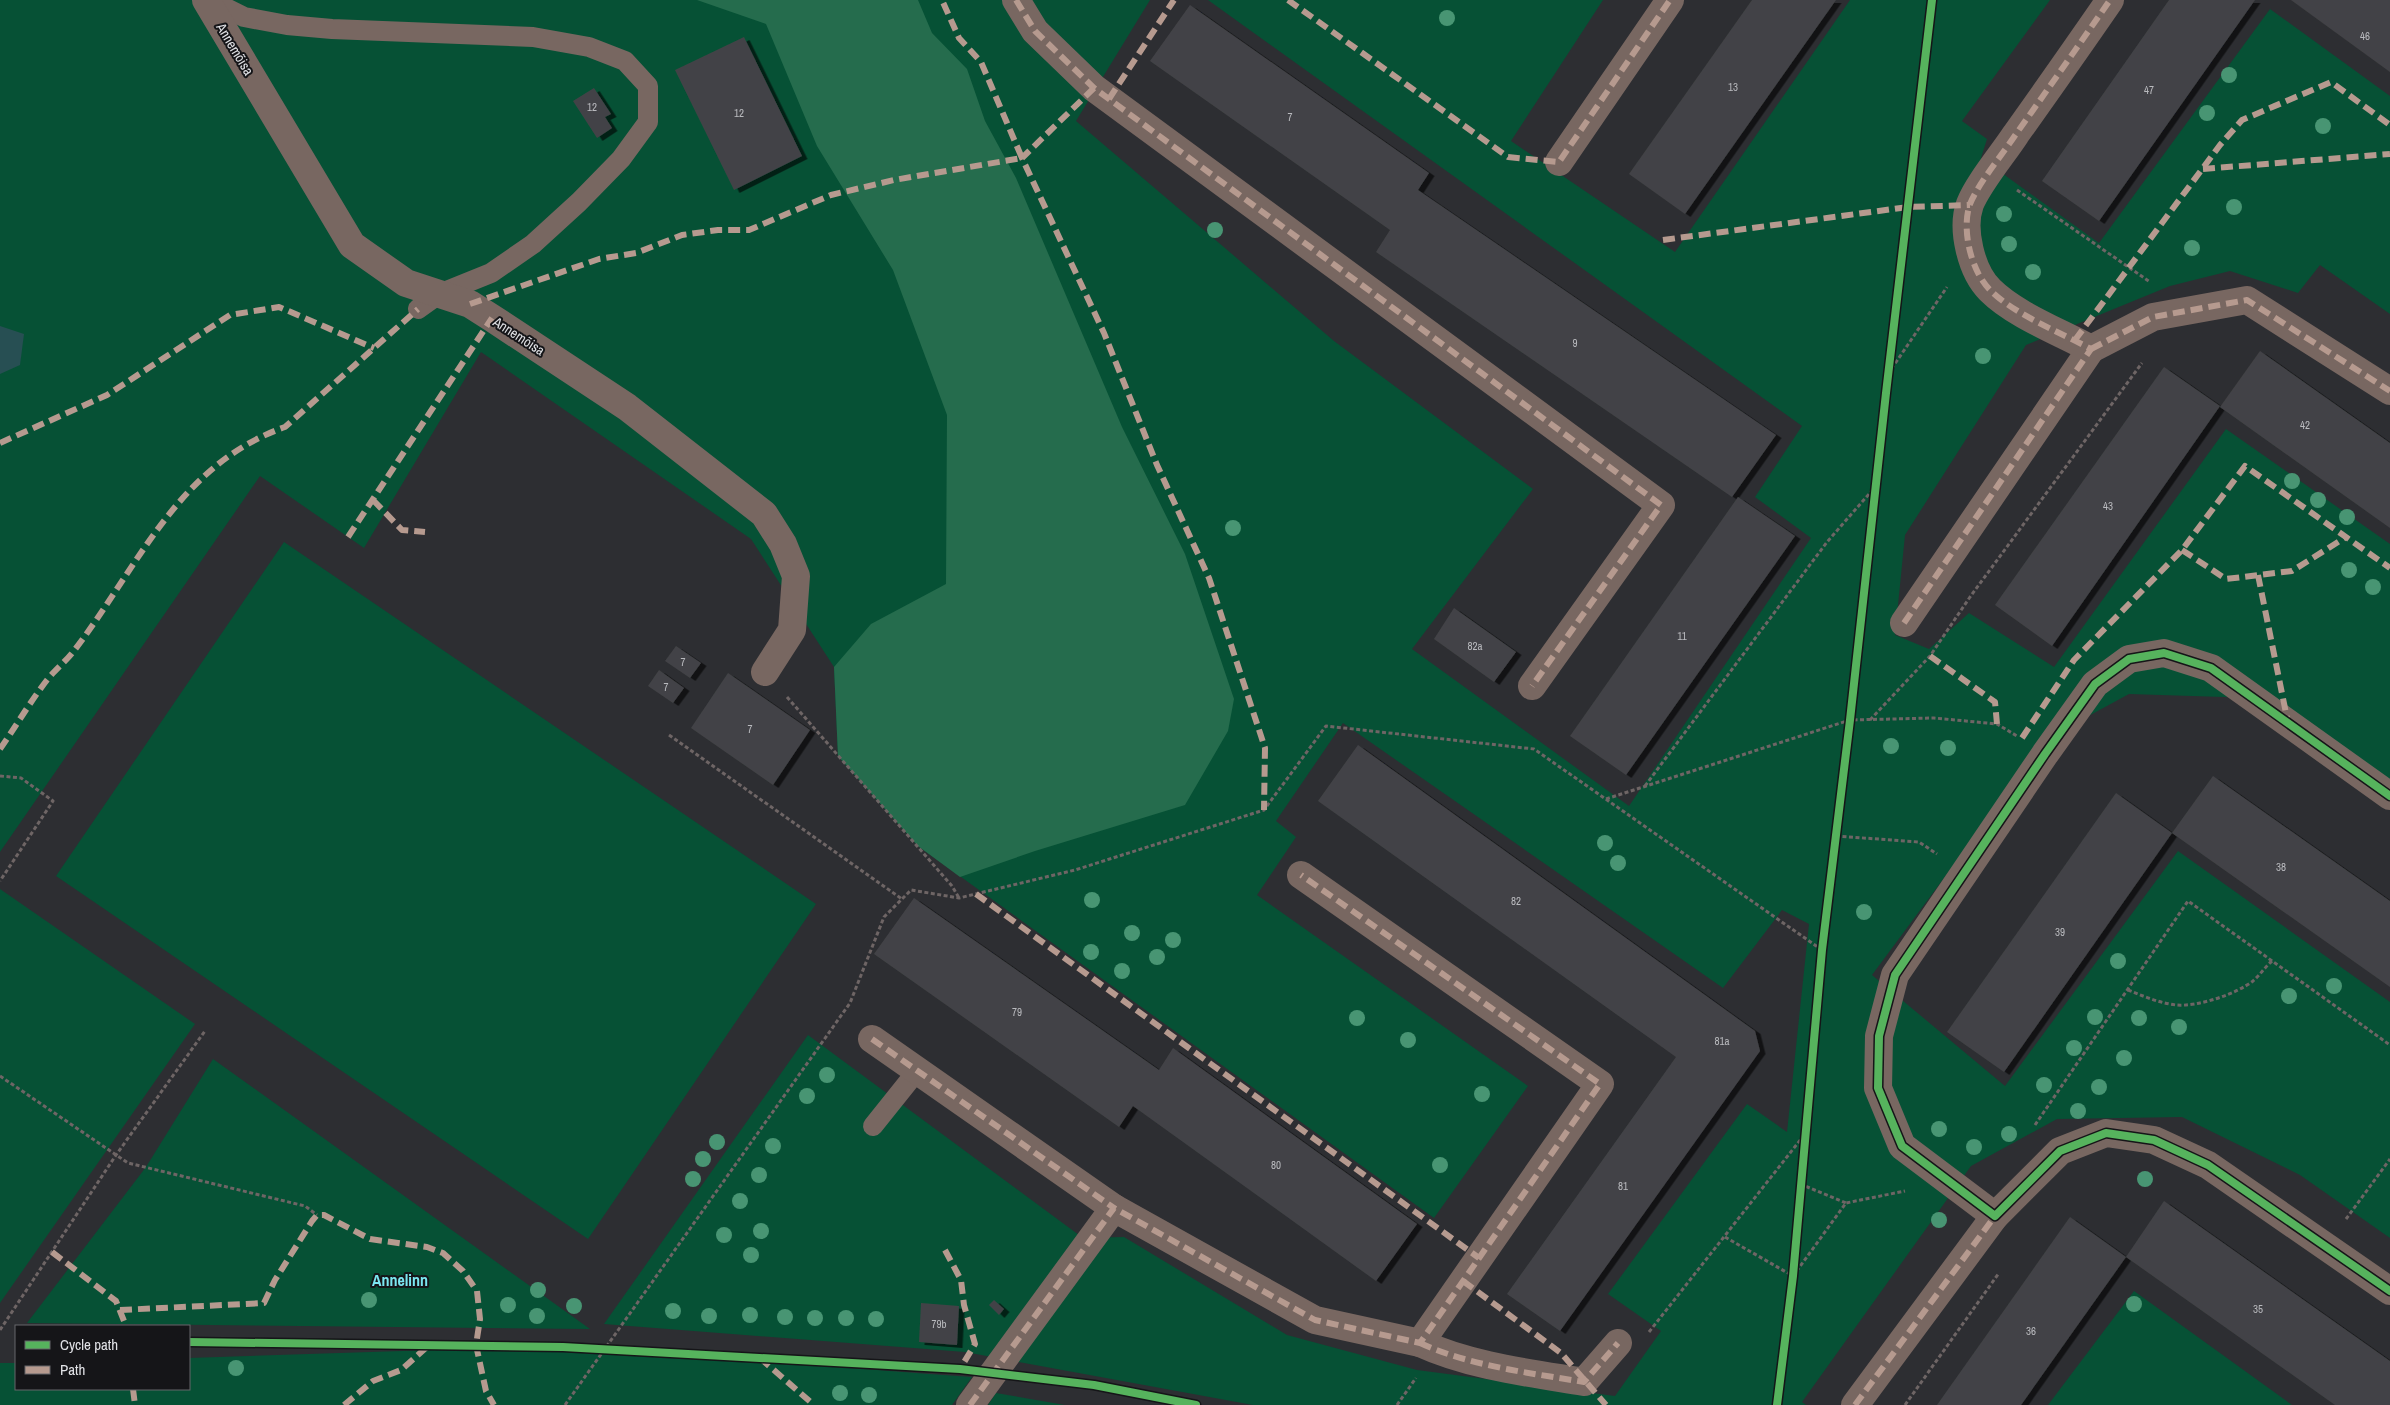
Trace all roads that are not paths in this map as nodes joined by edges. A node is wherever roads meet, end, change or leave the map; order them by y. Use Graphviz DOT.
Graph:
graph roads {
  1 [pos="206,0"];
  2 [pos="210,0"];
  3 [pos="1016,0"];
  4 [pos="1670,0"];
  5 [pos="2110,0"];
  6 [pos="1558,162"];
  7 [pos="429,301"];
  8 [pos="2092,349"];
  9 [pos="2390,391"];
  10 [pos="1904,623"];
  11 [pos="765,672"];
  12 [pos="1532,686"];
  13 [pos="2390,796"];
  14 [pos="1301,875"];
  15 [pos="872,1039"];
  16 [pos="918,1071"];
  17 [pos="873,1126"];
  18 [pos="1114,1208"];
  19 [pos="1995,1216"];
  20 [pos="2390,1291"];
  21 [pos="1420,1343"];
  22 [pos="1618,1343"];
  23 [pos="970,1405"];
  24 [pos="1855,1405"];
  1 -- 7 [label="street, Annemõisa"];
  2 -- 7 [label="lane"];
  3 -- 12 [label="street"];
  4 -- 6 [label="street"];
  5 -- 8 [label="street"];
  7 -- 11 [label="street, Annemõisa"];
  8 -- 9 [label="street"];
  8 -- 10 [label="street"];
  13 -- 19 [label="street"];
  14 -- 21 [label="street"];
  15 -- 16 [label="street"];
  16 -- 17 [label="lane"];
  16 -- 18 [label="street"];
  18 -- 21 [label="street"];
  18 -- 23 [label="street"];
  19 -- 20 [label="street"];
  19 -- 24 [label="street"];
  21 -- 22 [label="street"];
}
